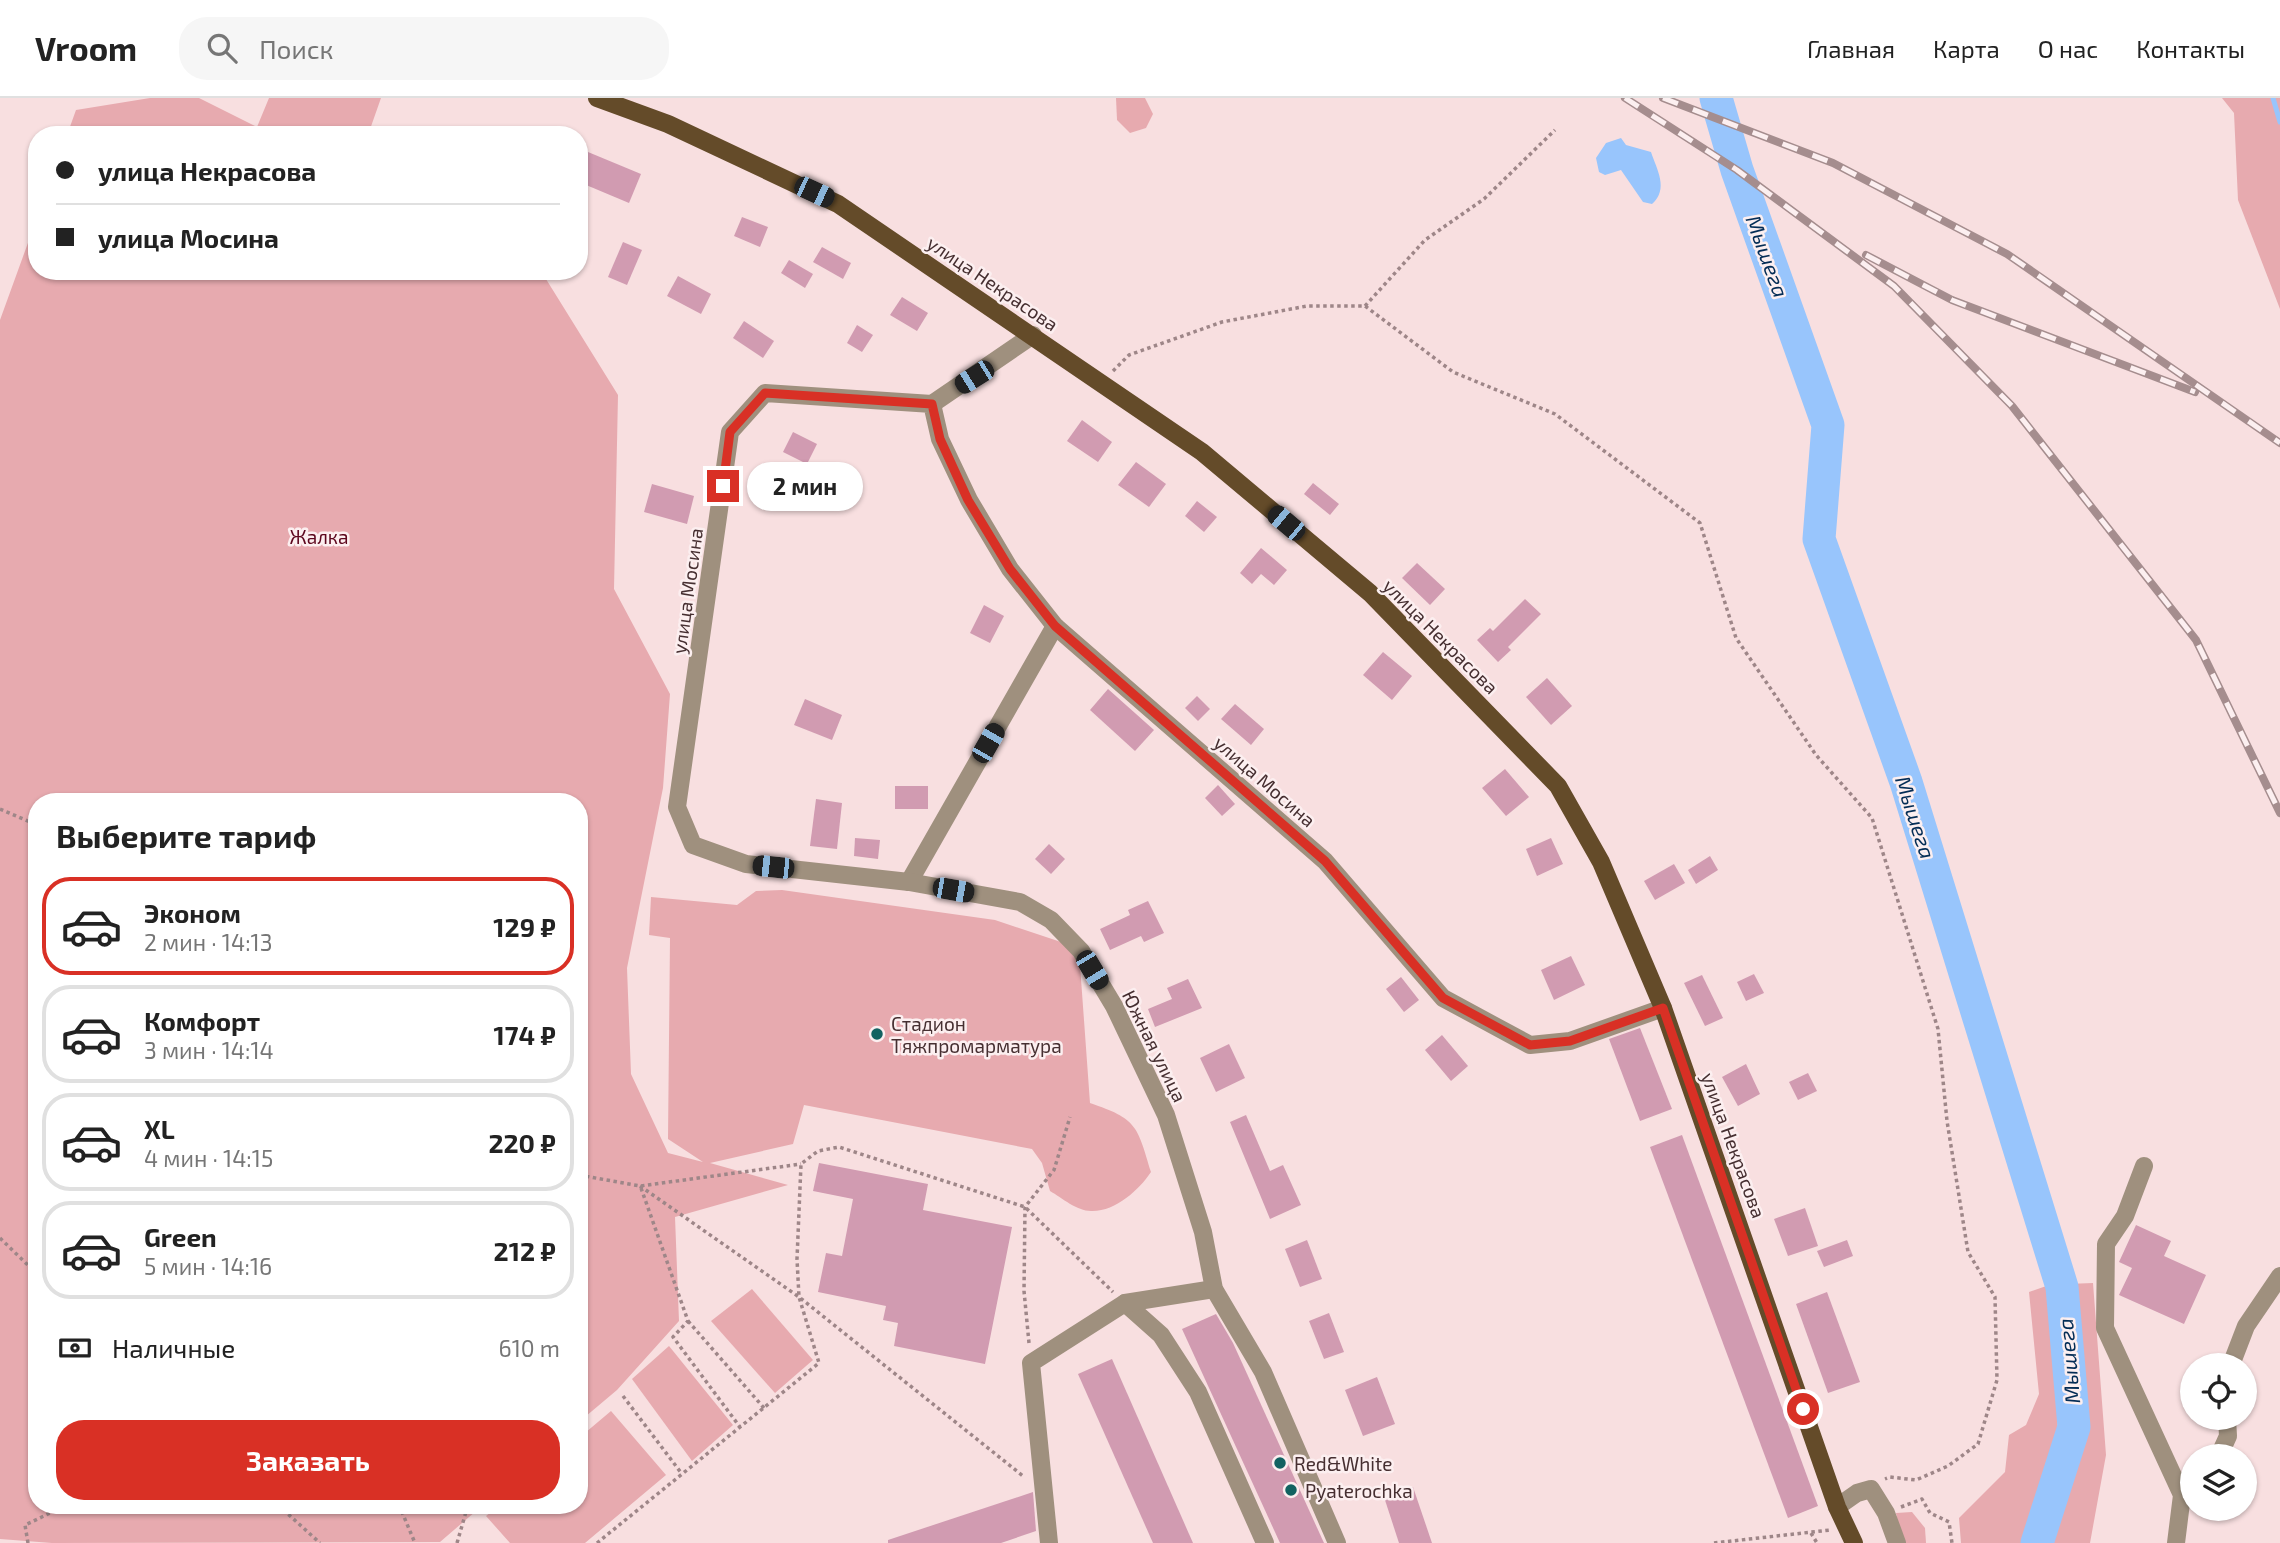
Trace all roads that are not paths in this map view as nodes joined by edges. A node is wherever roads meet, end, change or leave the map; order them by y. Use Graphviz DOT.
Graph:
graph roads {
  1 [pos="597,98"];
  2 [pos="1033,335"];
  3 [pos="932,404"];
  4 [pos="1055,626"];
  5 [pos="693,845"];
  6 [pos="909,882"];
  7 [pos="1663,1008"];
  8 [pos="2144,1166"];
  9 [pos="2280,1276"];
  10 [pos="1214,1289"];
  11 [pos="1125,1303"];
  12 [pos="2236,1353"];
  13 [pos="2180,1476"];
  14 [pos="1837,1507"];
  15 [pos="2181,1521"];
  16 [pos="1048,1543"];
  17 [pos="1265,1543"];
  18 [pos="1337,1543"];
  19 [pos="1853,1543"];
  20 [pos="1897,1543"];
  21 [pos="2176,1543"];
  1 -- 2 [label="main road, улица Некрасова"];
  2 -- 3 [label="street"];
  2 -- 7 [label="main road, улица Некрасова"];
  3 -- 4 [label="street, улица Мосина"];
  3 -- 5 [label="street, улица Мосина"];
  4 -- 6 [label="street"];
  4 -- 7 [label="street, улица Мосина"];
  5 -- 6 [label="street, Южная улица"];
  6 -- 10 [label="street, Южная улица"];
  7 -- 14 [label="main road, улица Некрасова"];
  8 -- 13 [label="street"];
  9 -- 12 [label="street"];
  10 -- 11 [label="street"];
  10 -- 18 [label="street, Южная улица"];
  11 -- 16 [label="street"];
  11 -- 17 [label="street"];
  14 -- 19 [label="main road, улица Некрасова"];
  14 -- 20 [label="street"];
  15 -- 21 [label="street"];
}
